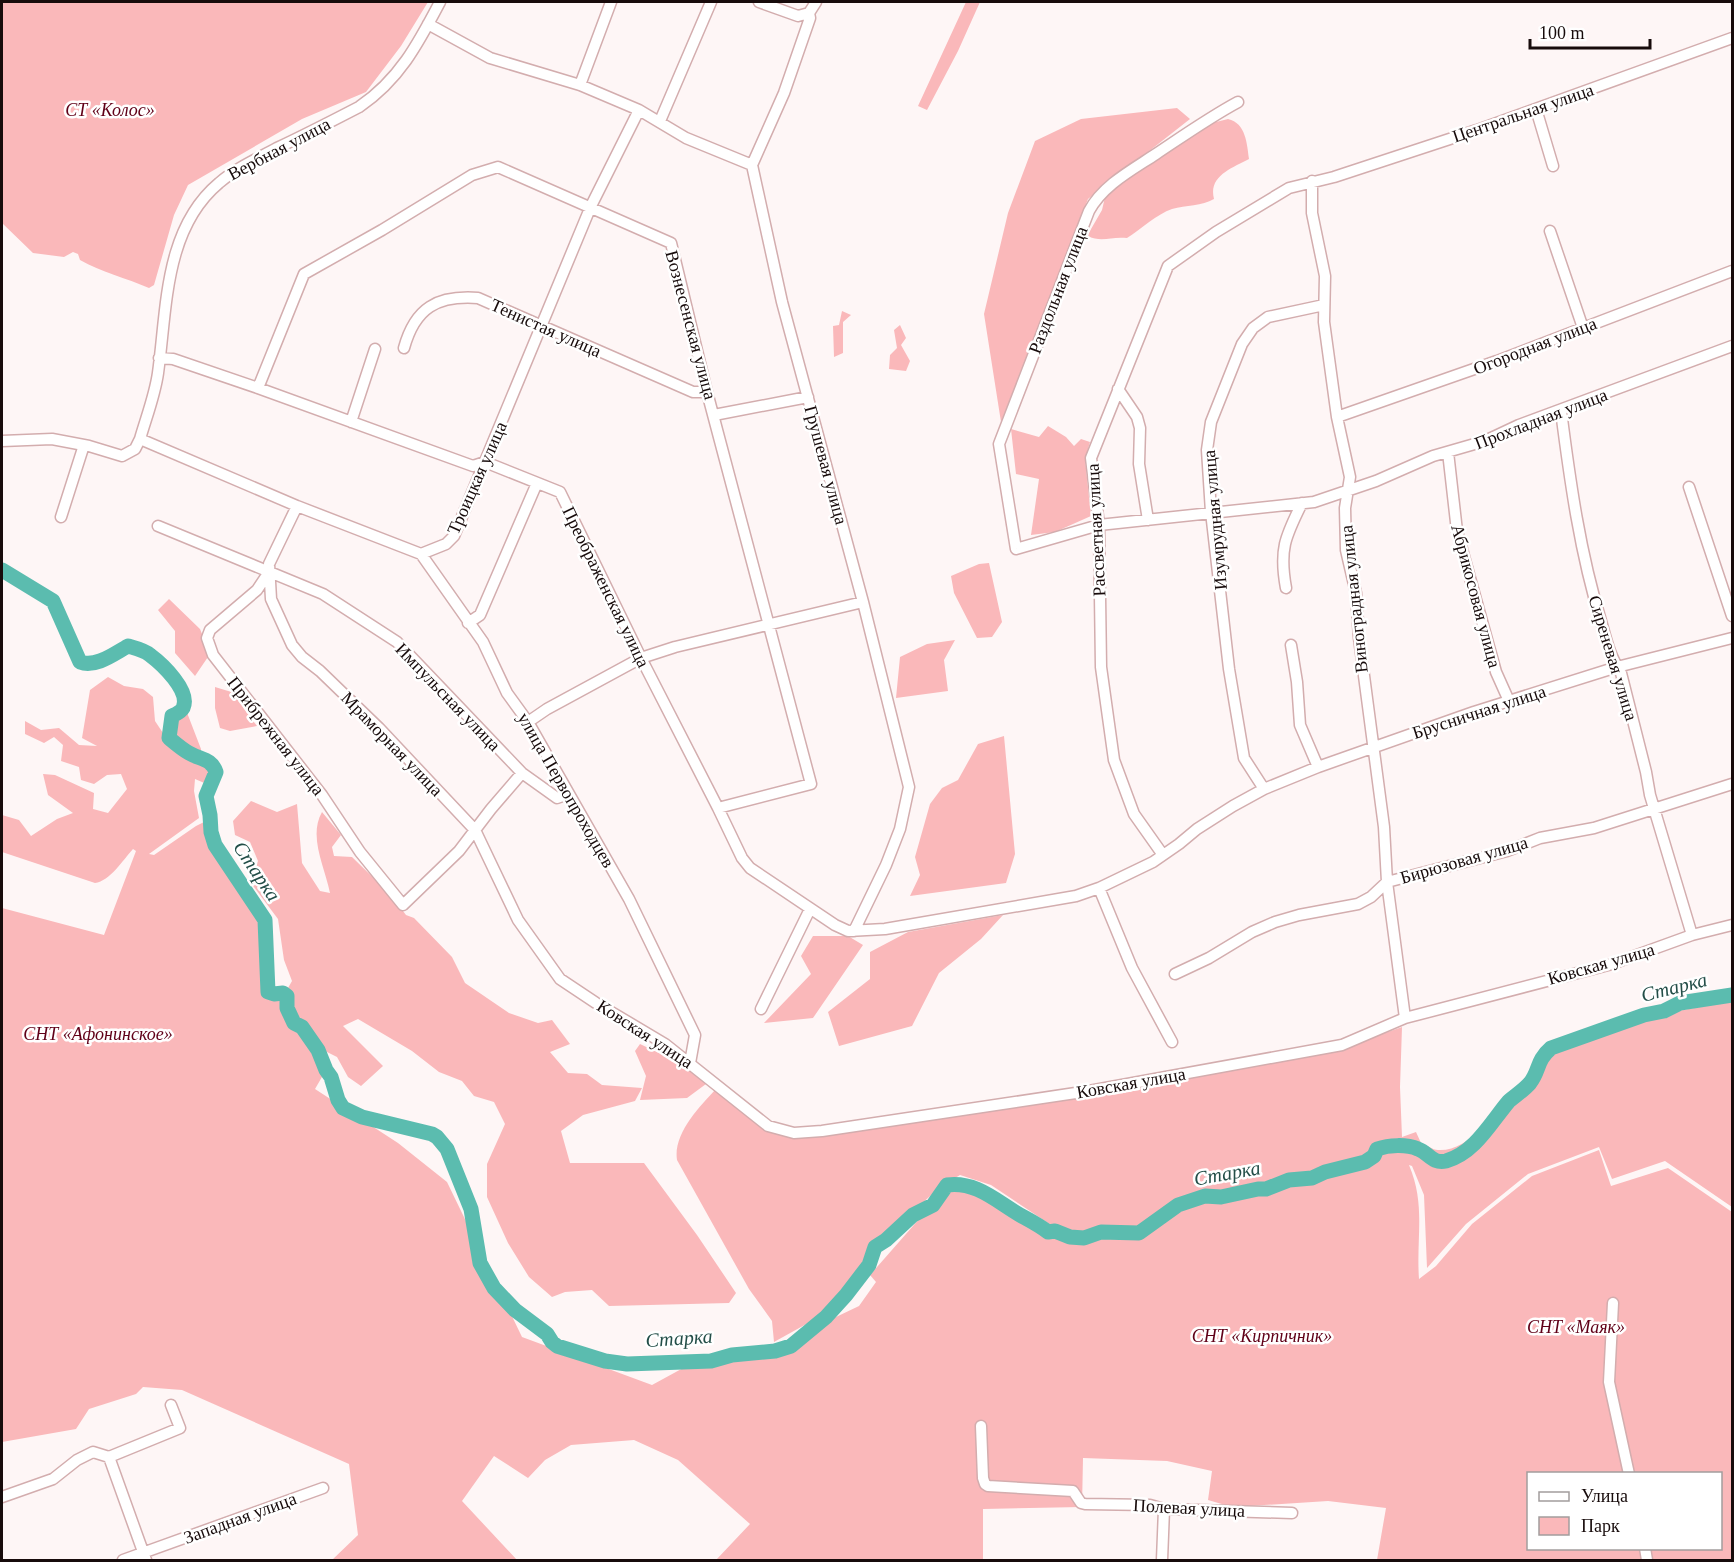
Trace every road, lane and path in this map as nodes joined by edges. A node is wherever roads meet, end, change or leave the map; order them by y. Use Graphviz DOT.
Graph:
graph roads {
  1 [pos="440,2"];
  2 [pos="611,2"];
  3 [pos="711,2"];
  4 [pos="759,2"];
  5 [pos="816,2"];
  6 [pos="809,13"];
  7 [pos="428,24"];
  8 [pos="1732,38"];
  9 [pos="580,85"];
  10 [pos="1238,102"];
  11 [pos="1536,109"];
  12 [pos="639,110"];
  13 [pos="660,121"];
  14 [pos="752,165"];
  15 [pos="1553,166"];
  16 [pos="1312,181"];
  17 [pos="591,206"];
  18 [pos="1550,231"];
  19 [pos="1732,271"];
  20 [pos="1324,305"];
  21 [pos="542,326"];
  22 [pos="1583,328"];
  23 [pos="1732,346"];
  24 [pos="404,348"];
  25 [pos="375,349"];
  26 [pos="159,358"];
  27 [pos="258,388"];
  28 [pos="1118,389"];
  29 [pos="707,392"];
  30 [pos="808,397"];
  31 [pos="1561,411"];
  32 [pos="714,415"];
  33 [pos="1337,417"];
  34 [pos="351,422"];
  35 [pos="140,439"];
  36 [pos="2,441"];
  37 [pos="84,445"];
  38 [pos="1448,452"];
  39 [pos="485,462"];
  40 [pos="537,483"];
  41 [pos="1689,487"];
  42 [pos="1348,490"];
  43 [pos="1302,503"];
  44 [pos="297,506"];
  45 [pos="1211,512"];
  46 [pos="61,517"];
  47 [pos="1148,520"];
  48 [pos="1099,525"];
  49 [pos="159,526"];
  50 [pos="1016,549"];
  51 [pos="421,554"];
  52 [pos="269,572"];
  53 [pos="1286,588"];
  54 [pos="863,602"];
  55 [pos="1732,616"];
  56 [pos="468,623"];
  57 [pos="769,624"];
  58 [pos="1732,638"];
  59 [pos="1291,645"];
  60 [pos="640,658"];
  61 [pos="1617,667"];
  62 [pos="1509,701"];
  63 [pos="528,722"];
  64 [pos="1372,748"];
  65 [pos="1318,767"];
  66 [pos="522,772"];
  67 [pos="1732,784"];
  68 [pos="1264,789"];
  69 [pos="568,794"];
  70 [pos="718,808"];
  71 [pos="1653,809"];
  72 [pos="475,830"];
  73 [pos="1163,855"];
  74 [pos="1387,882"];
  75 [pos="1099,888"];
  76 [pos="810,909"];
  77 [pos="1732,925"];
  78 [pos="854,930"];
  79 [pos="1692,935"];
  80 [pos="1175,974"];
  81 [pos="560,979"];
  82 [pos="761,1009"];
  83 [pos="1405,1018"];
  84 [pos="1172,1042"];
  85 [pos="690,1063"];
  86 [pos="1613,1303"];
  87 [pos="171,1405"];
  88 [pos="981,1426"];
  89 [pos="109,1457"];
  90 [pos="1629,1472"];
  91 [pos="323,1488"];
  92 [pos="2,1497"];
  93 [pos="1164,1509"];
  94 [pos="1292,1513"];
  95 [pos="145,1556"];
  96 [pos="123,1560"];
  97 [pos="1162,1560"];
  1 -- 7 [label="street, Вербная улица"];
  2 -- 9 [label="street"];
  3 -- 13 [label="street"];
  4 -- 6 [label="street"];
  5 -- 6 [label="street"];
  6 -- 14 [label="street"];
  7 -- 9 [label="street"];
  7 -- 26 [label="street, Вербная улица"];
  8 -- 11 [label="street, Центральная улица"];
  9 -- 12 [label="street"];
  10 -- 50 [label="street, Раздольная улица"];
  11 -- 15 [label="street"];
  11 -- 16 [label="street, Центральная улица"];
  12 -- 13 [label="street"];
  12 -- 17 [label="street, Троицкая улица"];
  13 -- 14 [label="street"];
  14 -- 30 [label="street, Грушевая улица"];
  16 -- 20 [label="street, Виноградная улица"];
  16 -- 28 [label="street, Рассветная улица"];
  17 -- 21 [label="street, Троицкая улица"];
  17 -- 27 [label="street, Вознесенская улица"];
  17 -- 29 [label="street, Вознесенская улица"];
  18 -- 22 [label="street"];
  19 -- 22 [label="street, Огородная улица"];
  20 -- 33 [label="street, Виноградная улица"];
  20 -- 45 [label="street, Изумрудная улица"];
  21 -- 24 [label="street, Тенистая улица"];
  21 -- 29 [label="street, Тенистая улица"];
  21 -- 39 [label="street, Троицкая улица"];
  22 -- 33 [label="street, Огородная улица"];
  23 -- 31 [label="street, Прохладная улица"];
  25 -- 34 [label="street"];
  26 -- 27 [label="street, Преображенская улица"];
  26 -- 35 [label="street, Вербная улица"];
  27 -- 34 [label="street, Преображенская улица"];
  28 -- 47 [label="street"];
  28 -- 48 [label="street, Рассветная улица"];
  29 -- 32 [label="street, Вознесенская улица"];
  30 -- 32 [label="street"];
  30 -- 54 [label="street, Грушевая улица"];
  31 -- 38 [label="street, Прохладная улица"];
  31 -- 61 [label="street, Сиреневая улица"];
  32 -- 57 [label="street, Вознесенская улица"];
  33 -- 42 [label="street, Виноградная улица"];
  34 -- 39 [label="street, Преображенская улица"];
  35 -- 37 [label="street"];
  35 -- 44 [label="street"];
  36 -- 37 [label="street"];
  37 -- 46 [label="street"];
  38 -- 42 [label="street, Прохладная улица"];
  38 -- 62 [label="street, Абрикосовая улица"];
  39 -- 40 [label="street, Преображенская улица"];
  39 -- 51 [label="street, Троицкая улица"];
  40 -- 56 [label="street"];
  40 -- 60 [label="street, Преображенская улица"];
  41 -- 55 [label="street"];
  42 -- 43 [label="street, Прохладная улица"];
  42 -- 64 [label="street, Виноградная улица"];
  43 -- 45 [label="street, Прохладная улица"];
  43 -- 53 [label="street"];
  44 -- 51 [label="street"];
  44 -- 52 [label="street, Мраморная улица"];
  45 -- 47 [label="street, Прохладная улица"];
  45 -- 68 [label="street, Изумрудная улица"];
  47 -- 48 [label="street, Прохладная улица"];
  48 -- 50 [label="street, Прохладная улица"];
  48 -- 73 [label="street, Рассветная улица"];
  49 -- 52 [label="street, Импульсная улица"];
  51 -- 56 [label="street, улица Первопроходцев"];
  52 -- 66 [label="street, Импульсная улица"];
  52 -- 72 [label="street, Мраморная улица"];
  52 -- 72 [label="street, Прибрежная улица"];
  54 -- 57 [label="street"];
  54 -- 78 [label="street, Грушевая улица"];
  56 -- 63 [label="street, улица Первопроходцев"];
  57 -- 60 [label="street"];
  57 -- 70 [label="street, Вознесенская улица"];
  58 -- 61 [label="street, Брусничная улица"];
  59 -- 65 [label="street"];
  60 -- 63 [label="street"];
  60 -- 70 [label="street, Преображенская улица"];
  61 -- 62 [label="street, Брусничная улица"];
  61 -- 71 [label="street, Сиреневая улица"];
  62 -- 64 [label="street, Брусничная улица"];
  63 -- 69 [label="street, улица Первопроходцев"];
  64 -- 65 [label="street, Брусничная улица"];
  64 -- 74 [label="street, Виноградная улица"];
  65 -- 68 [label="street, Брусничная улица"];
  66 -- 69 [label="street, Импульсная улица"];
  66 -- 72 [label="street"];
  67 -- 71 [label="street, Бирюзовая улица"];
  68 -- 73 [label="street, Брусничная улица"];
  69 -- 85 [label="street, улица Первопроходцев"];
  70 -- 76 [label="street, Преображенская улица"];
  71 -- 74 [label="street, Бирюзовая улица"];
  71 -- 79 [label="street, Сиреневая улица"];
  72 -- 81 [label="street, Мраморная улица"];
  73 -- 75 [label="street, Брусничная улица"];
  74 -- 80 [label="street, Бирюзовая улица"];
  74 -- 83 [label="street, Виноградная улица"];
  75 -- 78 [label="street, Брусничная улица"];
  75 -- 84 [label="street"];
  76 -- 78 [label="street, Преображенская улица"];
  76 -- 82 [label="street"];
  77 -- 79 [label="street, Ковская улица"];
  79 -- 83 [label="street, Ковская улица"];
  81 -- 85 [label="street, Ковская улица"];
  83 -- 85 [label="street, Ковская улица"];
  86 -- 90 [label="street"];
  87 -- 89 [label="street"];
  88 -- 93 [label="street, Полевая улица"];
  89 -- 92 [label="street"];
  89 -- 95 [label="street"];
  91 -- 95 [label="street, Западная улица"];
  93 -- 94 [label="street, Полевая улица"];
  93 -- 97 [label="street"];
  95 -- 96 [label="street, Западная улица"];
}
